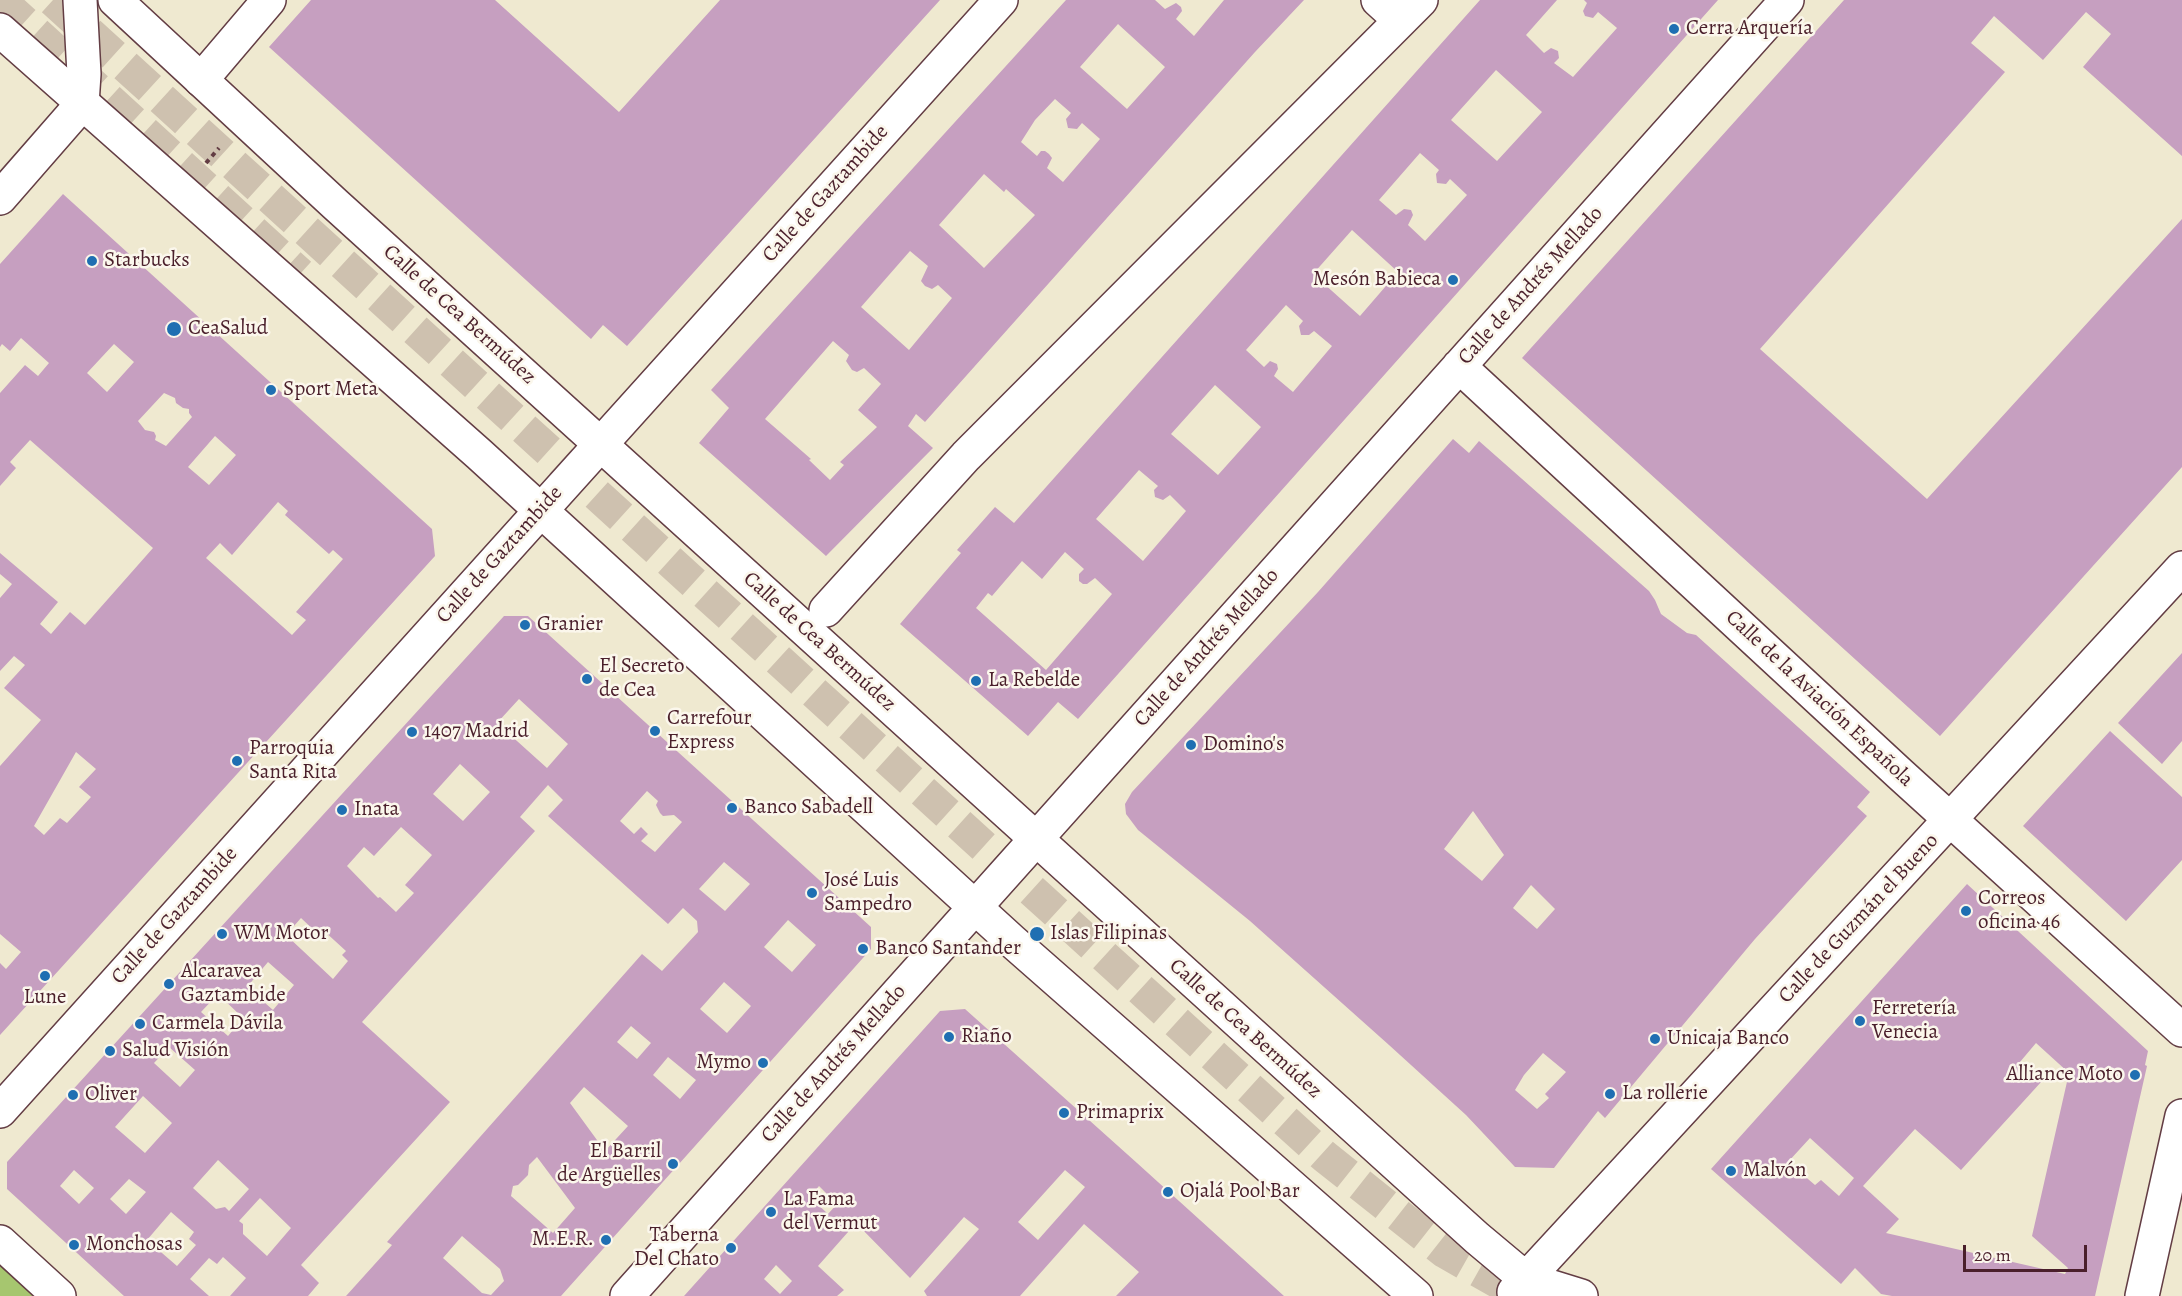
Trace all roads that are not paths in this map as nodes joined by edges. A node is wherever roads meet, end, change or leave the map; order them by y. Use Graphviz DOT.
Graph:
graph roads {
  1 [pos="80,0"];
  2 [pos="115,0"];
  3 [pos="269,0"];
  4 [pos="1001,0"];
  5 [pos="1787,0"];
  6 [pos="1400,7"];
  7 [pos="0,30"];
  8 [pos="201,80"];
  9 [pos="82,104"];
  10 [pos="0,198"];
  11 [pos="1459,366"];
  12 [pos="600,444"];
  13 [pos="540,511"];
  14 [pos="2182,568"];
  15 [pos="826,610"];
  16 [pos="1950,820"];
  17 [pos="1037,838"];
  18 [pos="974,907"];
  19 [pos="2182,1030"];
  20 [pos="0,1111"];
  21 [pos="2182,1116"];
  22 [pos="0,1242"];
  23 [pos="1519,1288"];
  24 [pos="59,1296"];
  25 [pos="627,1296"];
  26 [pos="1416,1296"];
  27 [pos="1581,1296"];
  28 [pos="2142,1296"];
  1 -- 9 [label="street"];
  2 -- 8 [label="street, Calle de Cea Bermúdez"];
  3 -- 8 [label="street"];
  4 -- 12 [label="street, Calle de Gaztambide"];
  5 -- 11 [label="street, Calle de Andrés Mellado"];
  6 -- 15 [label="street"];
  7 -- 9 [label="street"];
  8 -- 12 [label="street, Calle de Cea Bermúdez"];
  9 -- 10 [label="street"];
  9 -- 13 [label="street"];
  11 -- 16 [label="street, Calle de la Aviación Española"];
  11 -- 17 [label="street, Calle de Andrés Mellado"];
  12 -- 13 [label="street, Calle de Gaztambide"];
  12 -- 17 [label="street, Calle de Cea Bermúdez"];
  13 -- 18 [label="street"];
  13 -- 20 [label="street, Calle de Gaztambide"];
  14 -- 16 [label="street, Calle de Guzmán el Bueno"];
  16 -- 19 [label="street, Calle de la Aviación Española"];
  16 -- 23 [label="street, Calle de Guzmán el Bueno"];
  17 -- 18 [label="street, Calle de Andrés Mellado"];
  17 -- 23 [label="street, Calle de Cea Bermúdez"];
  18 -- 25 [label="street, Calle de Andrés Mellado"];
  18 -- 26 [label="street"];
  21 -- 28 [label="street"];
  22 -- 24 [label="street"];
  23 -- 27 [label="street"];
}
